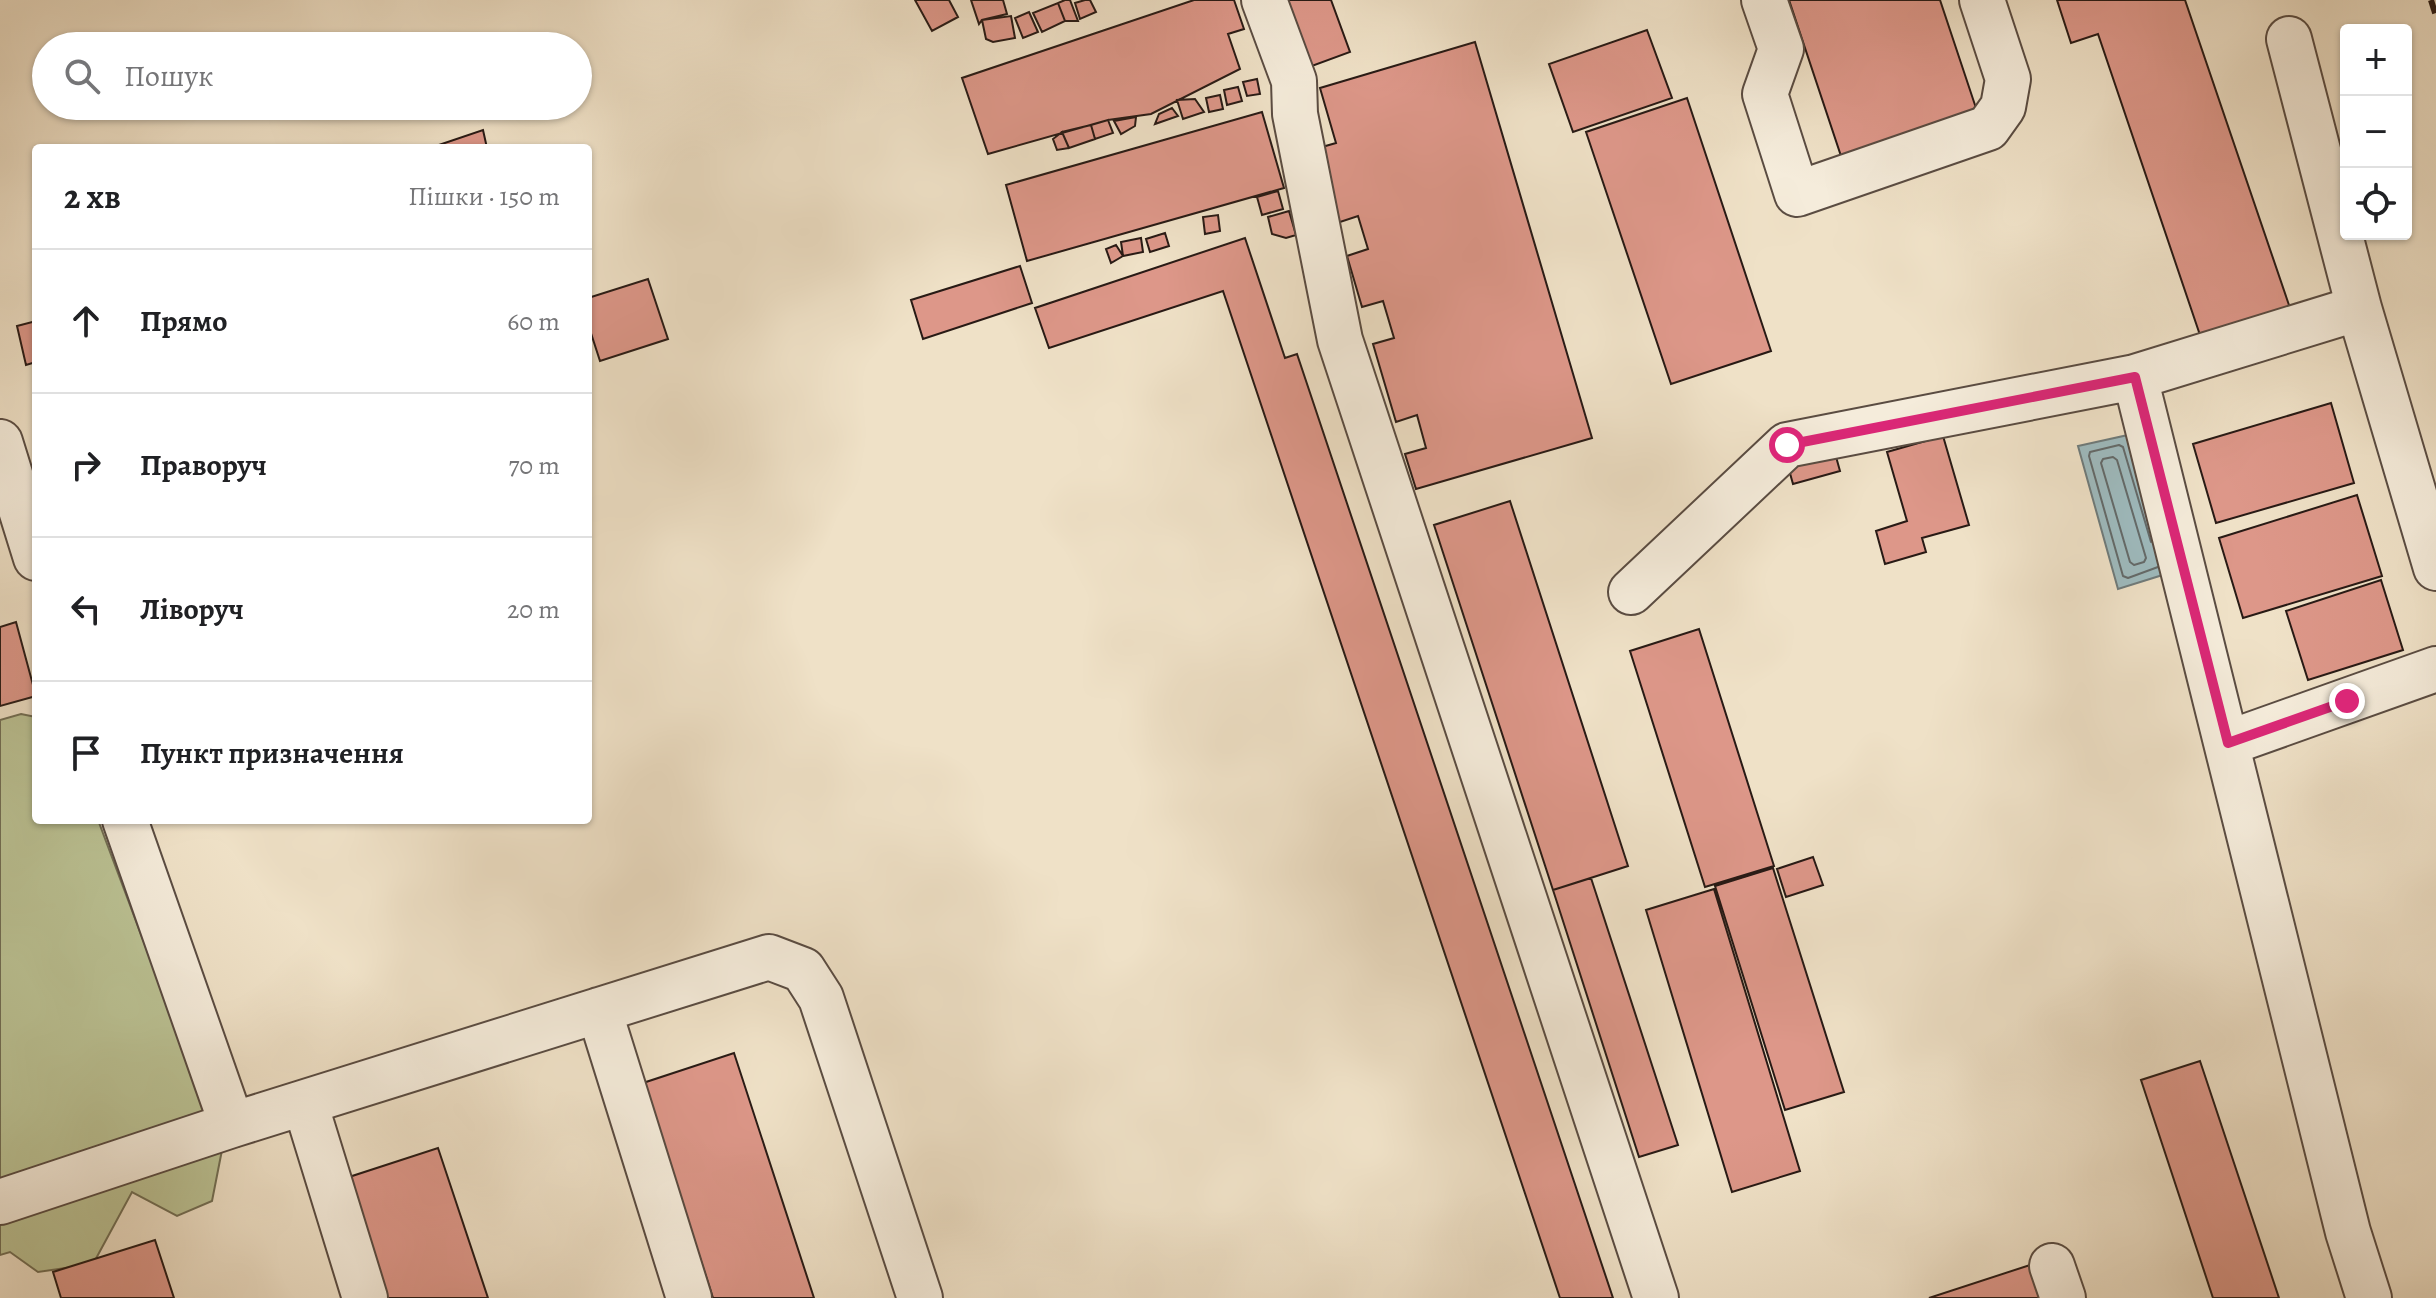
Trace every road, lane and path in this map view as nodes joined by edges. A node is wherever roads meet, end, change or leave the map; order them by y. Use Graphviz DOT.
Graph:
graph roads {
  1 [pos="1264,0"];
  2 [pos="1764,0"];
  3 [pos="1982,0"];
  4 [pos="2289,39"];
  5 [pos="2359,308"];
  6 [pos="2135,377"];
  7 [pos="0,442"];
  8 [pos="32,545"];
  9 [pos="2436,568"];
  10 [pos="1631,592"];
  11 [pos="2436,669"];
  12 [pos="2228,743"];
  13 [pos="126,824"];
  14 [pos="599,1010"];
  15 [pos="305,1103"];
  16 [pos="232,1125"];
  17 [pos="0,1202"];
  18 [pos="2348,1232"];
  19 [pos="365,1298"];
  20 [pos="689,1298"];
  21 [pos="920,1298"];
  22 [pos="1656,1298"];
  23 [pos="2338,1298"];
  24 [pos="2369,1298"];
  1 -- 22 [label="street"];
  2 -- 3 [label="street"];
  4 -- 5 [label="street"];
  5 -- 6 [label="street"];
  5 -- 9 [label="street"];
  6 -- 10 [label="street"];
  6 -- 12 [label="street"];
  7 -- 8 [label="street"];
  11 -- 12 [label="street"];
  12 -- 18 [label="street"];
  13 -- 16 [label="street"];
  14 -- 15 [label="street"];
  14 -- 20 [label="street"];
  14 -- 21 [label="street"];
  15 -- 16 [label="street"];
  15 -- 19 [label="street"];
  16 -- 17 [label="street"];
  18 -- 23 [label="street"];
  18 -- 24 [label="street"];
}
